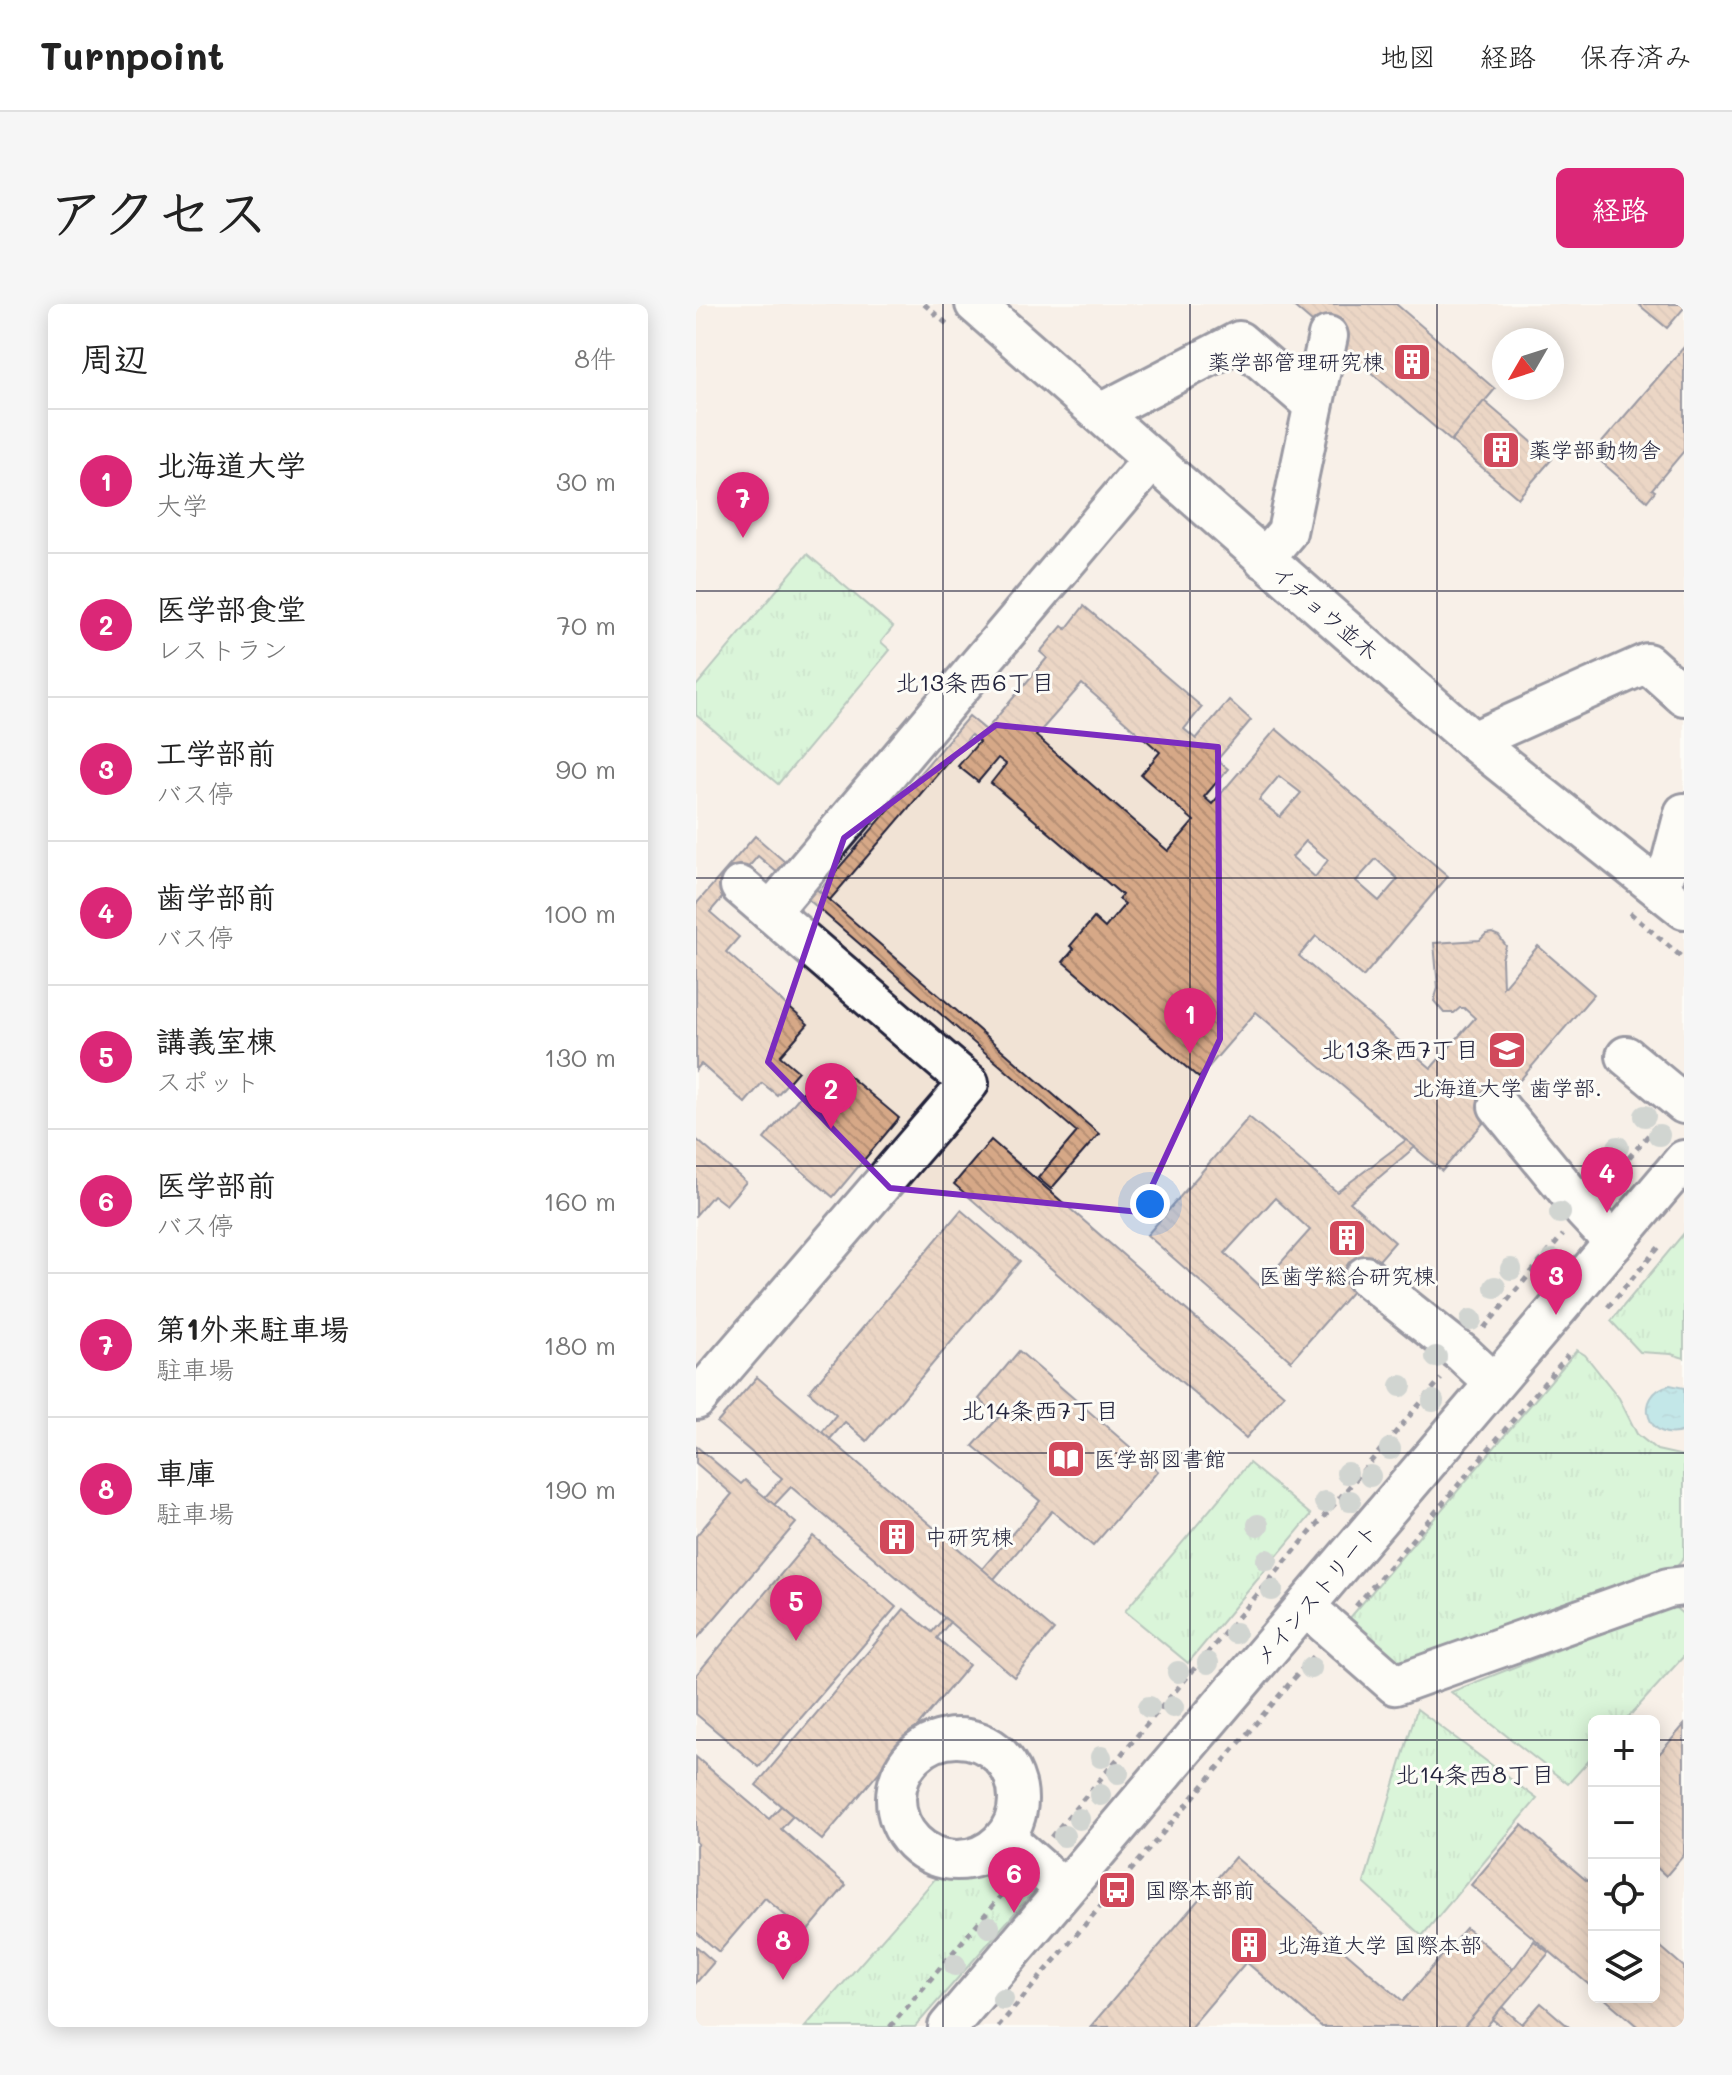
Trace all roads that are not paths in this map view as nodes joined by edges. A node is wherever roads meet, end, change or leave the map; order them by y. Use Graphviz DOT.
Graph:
graph roads {
  1 [pos="975,304"];
  2 [pos="1328,336"];
  3 [pos="1313,405"];
  4 [pos="1100,413"];
  5 [pos="1152,460"];
  6 [pos="1264,559"];
  7 [pos="1684,696"];
  8 [pos="1473,741"];
  9 [pos="1684,813"];
  10 [pos="740,886"];
  11 [pos="1671,898"];
  12 [pos="770,912"];
  13 [pos="1626,1056"];
  14 [pos="1681,1101"];
  15 [pos="1498,1106"];
  16 [pos="1684,1160"];
  17 [pos="1614,1243"];
  18 [pos="1365,1276"];
  19 [pos="1494,1383"];
  20 [pos="696,1400"];
  21 [pos="1684,1586"];
  22 [pos="1306,1607"];
  23 [pos="1019,1849"];
  24 [pos="1064,1889"];
  25 [pos="948,2027"];
  1 -- 4 [label="lane, イチョウ並木"];
  2 -- 3 [label="lane"];
  3 -- 4 [label="lane"];
  3 -- 6 [label="lane"];
  4 -- 5 [label="lane, イチョウ並木"];
  5 -- 6 [label="lane, イチョウ並木"];
  5 -- 12 [label="lane"];
  6 -- 8 [label="lane, イチョウ並木"];
  7 -- 8 [label="lane"];
  8 -- 11 [label="lane, イチョウ並木"];
  9 -- 11 [label="lane"];
  10 -- 12 [label="lane"];
  12 -- 20 [label="lane"];
  13 -- 14 [label="lane"];
  15 -- 17 [label="lane"];
  16 -- 17 [label="lane, メインストリート"];
  17 -- 19 [label="lane, メインストリート"];
  18 -- 19 [label="lane"];
  19 -- 22 [label="lane, メインストリート"];
  21 -- 22 [label="lane"];
  22 -- 24 [label="lane, メインストリート"];
  23 -- 24 [label="lane"];
  24 -- 25 [label="lane, メインストリート"];
}
